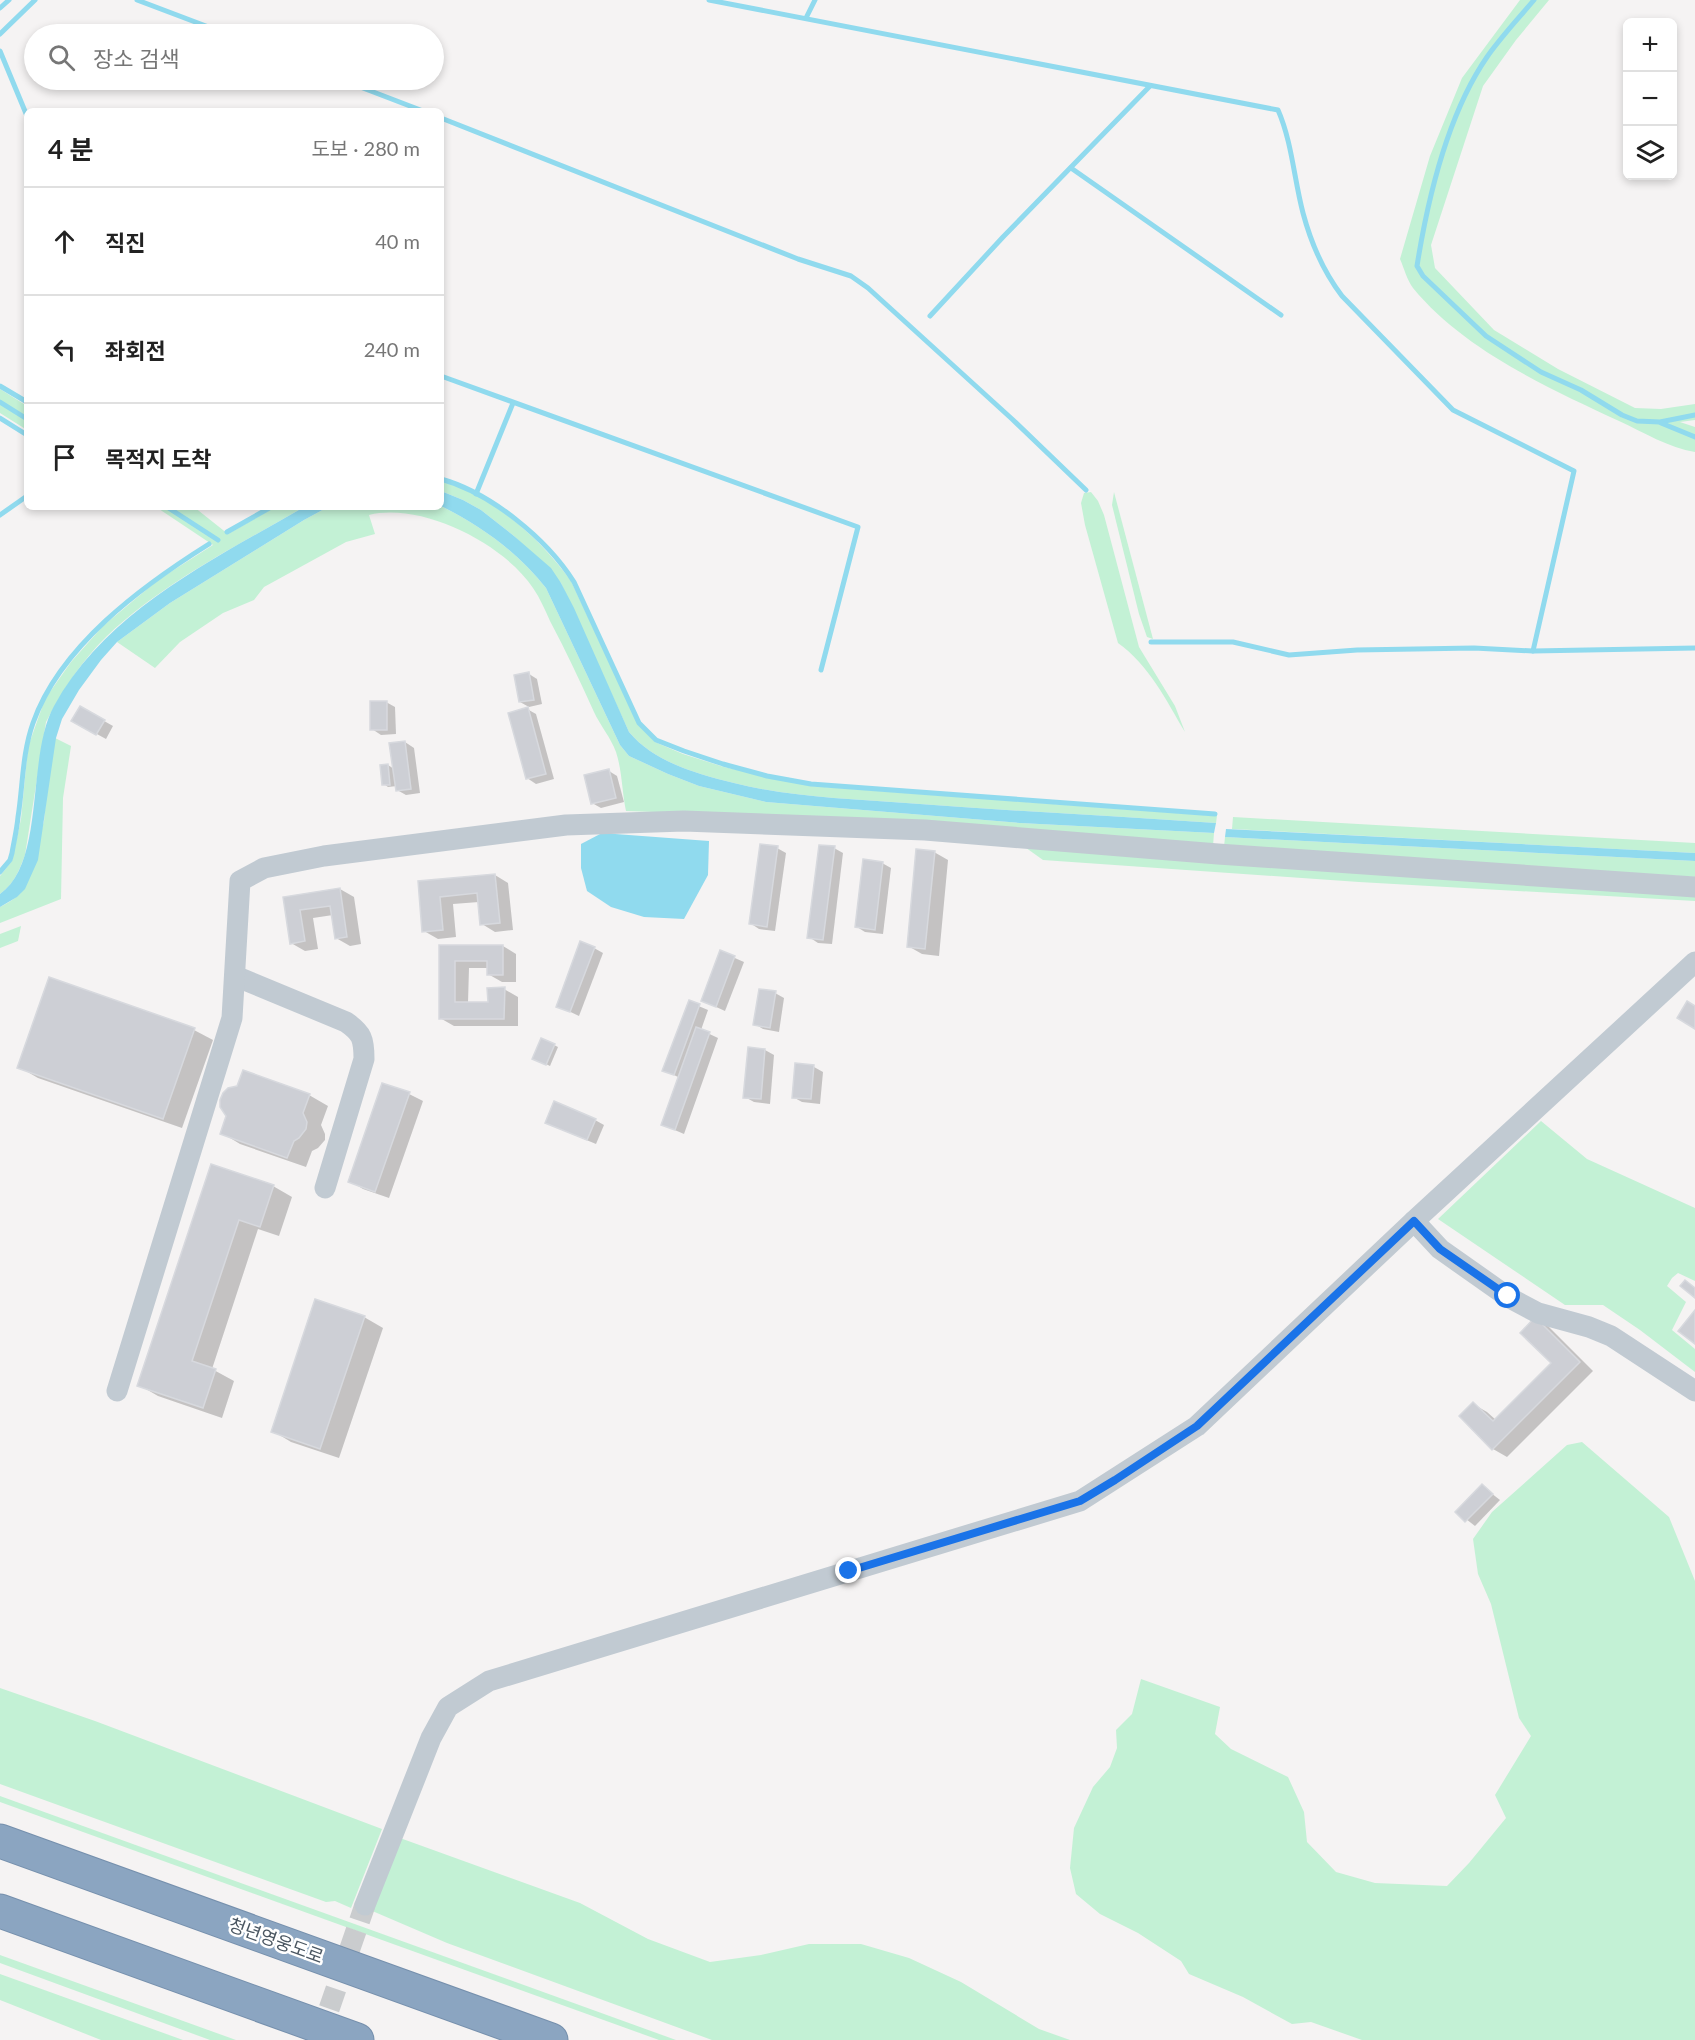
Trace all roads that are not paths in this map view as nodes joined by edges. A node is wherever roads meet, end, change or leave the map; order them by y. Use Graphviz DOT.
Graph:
graph roads {
  1 [pos="1695,887"];
  2 [pos="1695,962"];
  3 [pos="235,975"];
  4 [pos="325,1188"];
  5 [pos="1414,1221"];
  6 [pos="117,1391"];
  7 [pos="1695,1391"];
  8 [pos="0,1841"];
  9 [pos="365,1905"];
  10 [pos="0,1911"];
  11 [pos="357,2040"];
  12 [pos="551,2040"];
  1 -- 3 [label="street"];
  2 -- 5 [label="street"];
  3 -- 4 [label="street"];
  3 -- 6 [label="street"];
  5 -- 7 [label="street"];
  5 -- 9 [label="street"];
  8 -- 12 [label="highway, 청년영웅도로"];
  10 -- 11 [label="highway"];
}
